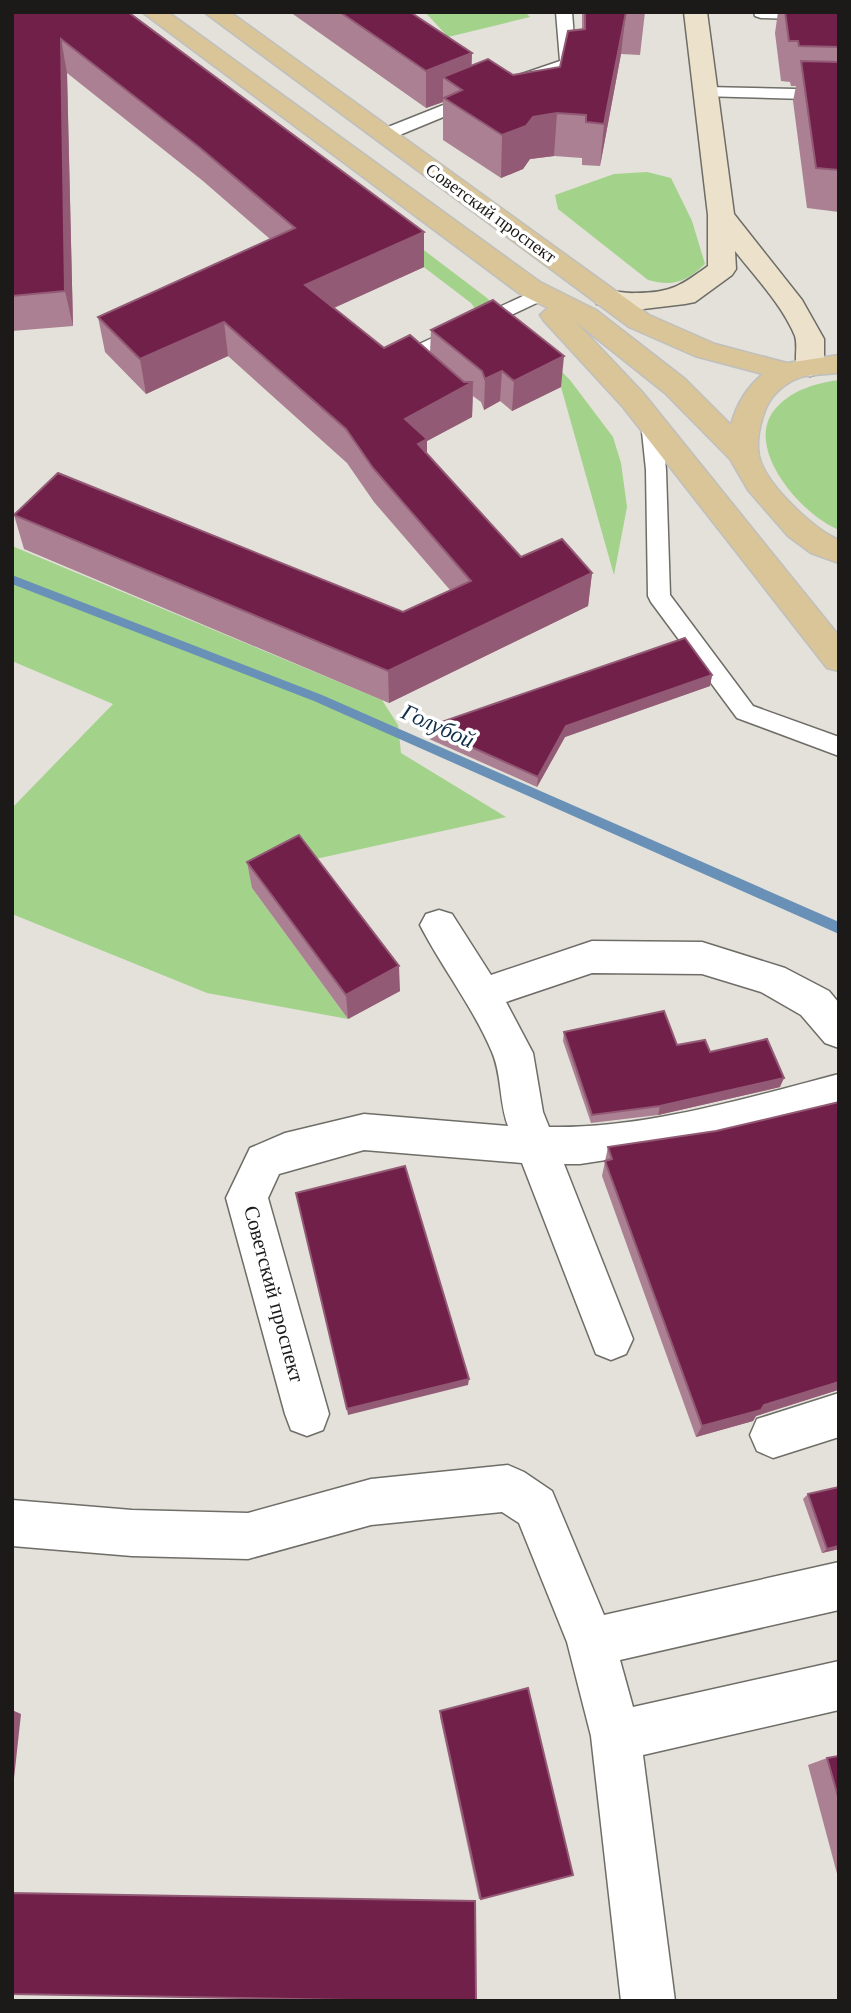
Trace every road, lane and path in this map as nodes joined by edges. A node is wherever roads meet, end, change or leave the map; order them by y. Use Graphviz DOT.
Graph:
graph roads {
  1 [pos="153,12"];
  2 [pos="215,12"];
  3 [pos="564,12"];
  4 [pos="695,12"];
  5 [pos="761,13"];
  6 [pos="839,15"];
  7 [pos="515,82"];
  8 [pos="490,91"];
  9 [pos="706,92"];
  10 [pos="839,95"];
  11 [pos="384,135"];
  12 [pos="721,215"];
  13 [pos="532,292"];
  14 [pos="607,298"];
  15 [pos="839,364"];
  16 [pos="799,370"];
  17 [pos="440,382"];
  18 [pos="651,422"];
  19 [pos="744,455"];
  20 [pos="835,556"];
  21 [pos="839,659"];
  22 [pos="839,747"];
  23 [pos="439,925"];
  24 [pos="482,994"];
  25 [pos="839,1031"];
  26 [pos="839,1092"];
  27 [pos="537,1145"];
  28 [pos="611,1339"];
  29 [pos="307,1414"];
  30 [pos="839,1415"];
  31 [pos="773,1435"];
  32 [pos="12,1522"];
  33 [pos="839,1586"];
  34 [pos="591,1642"];
  35 [pos="839,1685"];
  36 [pos="616,1736"];
  37 [pos="648,2001"];
  1 -- 13 [label="main road, Советский проспект"];
  2 -- 11 [label="main road, Советский проспект"];
  3 -- 7 [label="lane"];
  4 -- 9 [label="main road"];
  5 -- 6 [label="lane"];
  8 -- 11 [label="lane"];
  9 -- 10 [label="lane"];
  9 -- 12 [label="main road"];
  11 -- 14 [label="main road, Советский проспект"];
  12 -- 14 [label="main road"];
  12 -- 16 [label="main road"];
  13 -- 17 [label="lane"];
  13 -- 18 [label="main road, Советский проспект"];
  13 -- 19 [label="main road, Советский проспект"];
  14 -- 16 [label="main road, Советский проспект"];
  15 -- 16 [label="main road"];
  16 -- 19 [label="main road"];
  18 -- 21 [label="main road, Советский проспект"];
  18 -- 22 [label="lane"];
  19 -- 20 [label="main road, Советский проспект"];
  23 -- 24 [label="street"];
  24 -- 25 [label="street"];
  24 -- 27 [label="street"];
  26 -- 27 [label="street, Советский проспект"];
  27 -- 28 [label="street"];
  27 -- 29 [label="street, Советский проспект"];
  30 -- 31 [label="street"];
  32 -- 34 [label="street"];
  33 -- 34 [label="street"];
  34 -- 36 [label="street"];
  35 -- 36 [label="street"];
  36 -- 37 [label="street"];
}
